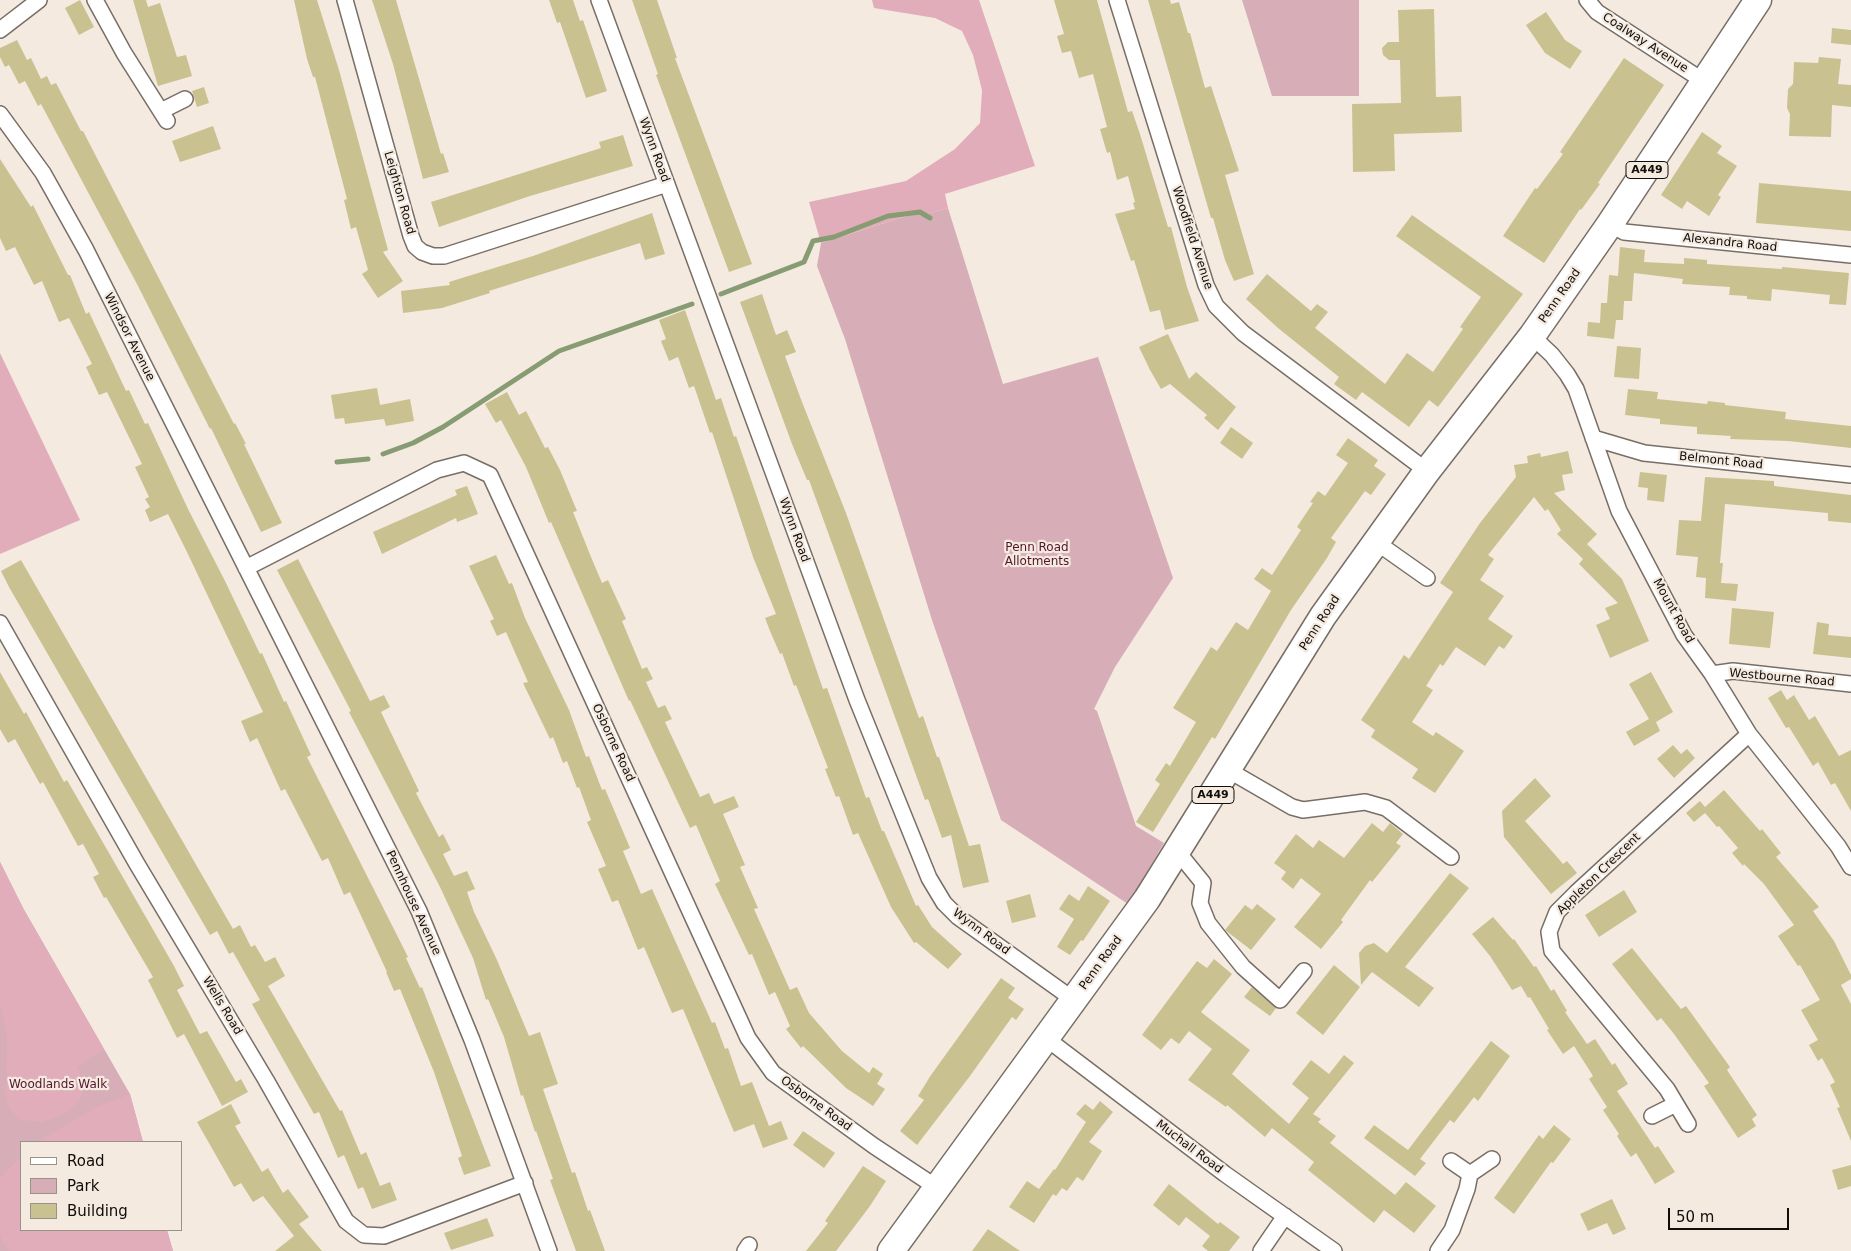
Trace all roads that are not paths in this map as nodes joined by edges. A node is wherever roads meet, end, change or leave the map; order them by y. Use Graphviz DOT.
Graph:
graph roads {
  1 [pos="39,0"];
  2 [pos="95,0"];
  3 [pos="345,0"];
  4 [pos="599,0"];
  5 [pos="1117,0"];
  6 [pos="1587,0"];
  7 [pos="1758,0"];
  8 [pos="0,30"];
  9 [pos="1705,82"];
  10 [pos="185,99"];
  11 [pos="0,114"];
  12 [pos="667,184"];
  13 [pos="1610,224"];
  14 [pos="1851,255"];
  15 [pos="1532,336"];
  16 [pos="1593,438"];
  17 [pos="1426,471"];
  18 [pos="1851,475"];
  19 [pos="1376,542"];
  20 [pos="246,568"];
  21 [pos="1428,578"];
  22 [pos="0,623"];
  23 [pos="1712,674"];
  24 [pos="1851,684"];
  25 [pos="1749,734"];
  26 [pos="1228,770"];
  27 [pos="1177,851"];
  28 [pos="1451,857"];
  29 [pos="1851,867"];
  30 [pos="1304,970"];
  31 [pos="1074,1000"];
  32 [pos="1047,1039"];
  33 [pos="1676,1104"];
  34 [pos="1652,1116"];
  35 [pos="1688,1124"];
  36 [pos="1492,1159"];
  37 [pos="1451,1161"];
  38 [pos="1470,1174"];
  39 [pos="525,1182"];
  40 [pos="936,1187"];
  41 [pos="1285,1216"];
  42 [pos="549,1251"];
  43 [pos="890,1251"];
  44 [pos="1261,1251"];
  45 [pos="1334,1251"];
  46 [pos="1438,1251"];
  1 -- 8 [label="street"];
  2 -- 10 [label="street"];
  3 -- 12 [label="street, Leighton Road"];
  4 -- 12 [label="street, Wynn Road"];
  5 -- 17 [label="street, Woodfield Avenue"];
  6 -- 9 [label="street, Coalway Avenue"];
  7 -- 9 [label="highway, Penn Road / A449"];
  9 -- 13 [label="highway, Penn Road / A449"];
  11 -- 20 [label="street, Windsor Avenue"];
  12 -- 31 [label="street, Wynn Road"];
  13 -- 14 [label="street, Alexandra Road"];
  13 -- 15 [label="highway, Penn Road / A449"];
  15 -- 16 [label="street, Mount Road"];
  15 -- 17 [label="highway, Penn Road / A449"];
  16 -- 18 [label="street, Belmont Road"];
  16 -- 23 [label="street, Mount Road"];
  17 -- 19 [label="highway, Penn Road / A449"];
  19 -- 21 [label="street"];
  19 -- 26 [label="highway, Penn Road / A449"];
  20 -- 39 [label="street, Pennhouse Avenue"];
  20 -- 40 [label="street, Osborne Road"];
  22 -- 39 [label="street, Wells Road"];
  23 -- 24 [label="street, Westbourne Road"];
  23 -- 25 [label="street, Mount Road"];
  25 -- 29 [label="street, Mount Road"];
  25 -- 33 [label="street, Appleton Crescent"];
  26 -- 27 [label="highway, Penn Road / A449"];
  26 -- 28 [label="street"];
  27 -- 30 [label="street"];
  27 -- 31 [label="highway, Penn Road / A449"];
  31 -- 32 [label="highway, Penn Road / A449"];
  32 -- 40 [label="highway, Penn Road / A449"];
  32 -- 41 [label="street, Muchall Road"];
  33 -- 34 [label="street"];
  33 -- 35 [label="street, Appleton Crescent"];
  36 -- 38 [label="street"];
  37 -- 38 [label="street"];
  38 -- 46 [label="street"];
  39 -- 42 [label="street, Pennhouse Avenue"];
  40 -- 43 [label="highway, Penn Road / A449"];
  41 -- 44 [label="street"];
  41 -- 45 [label="street, Muchall Road"];
}
